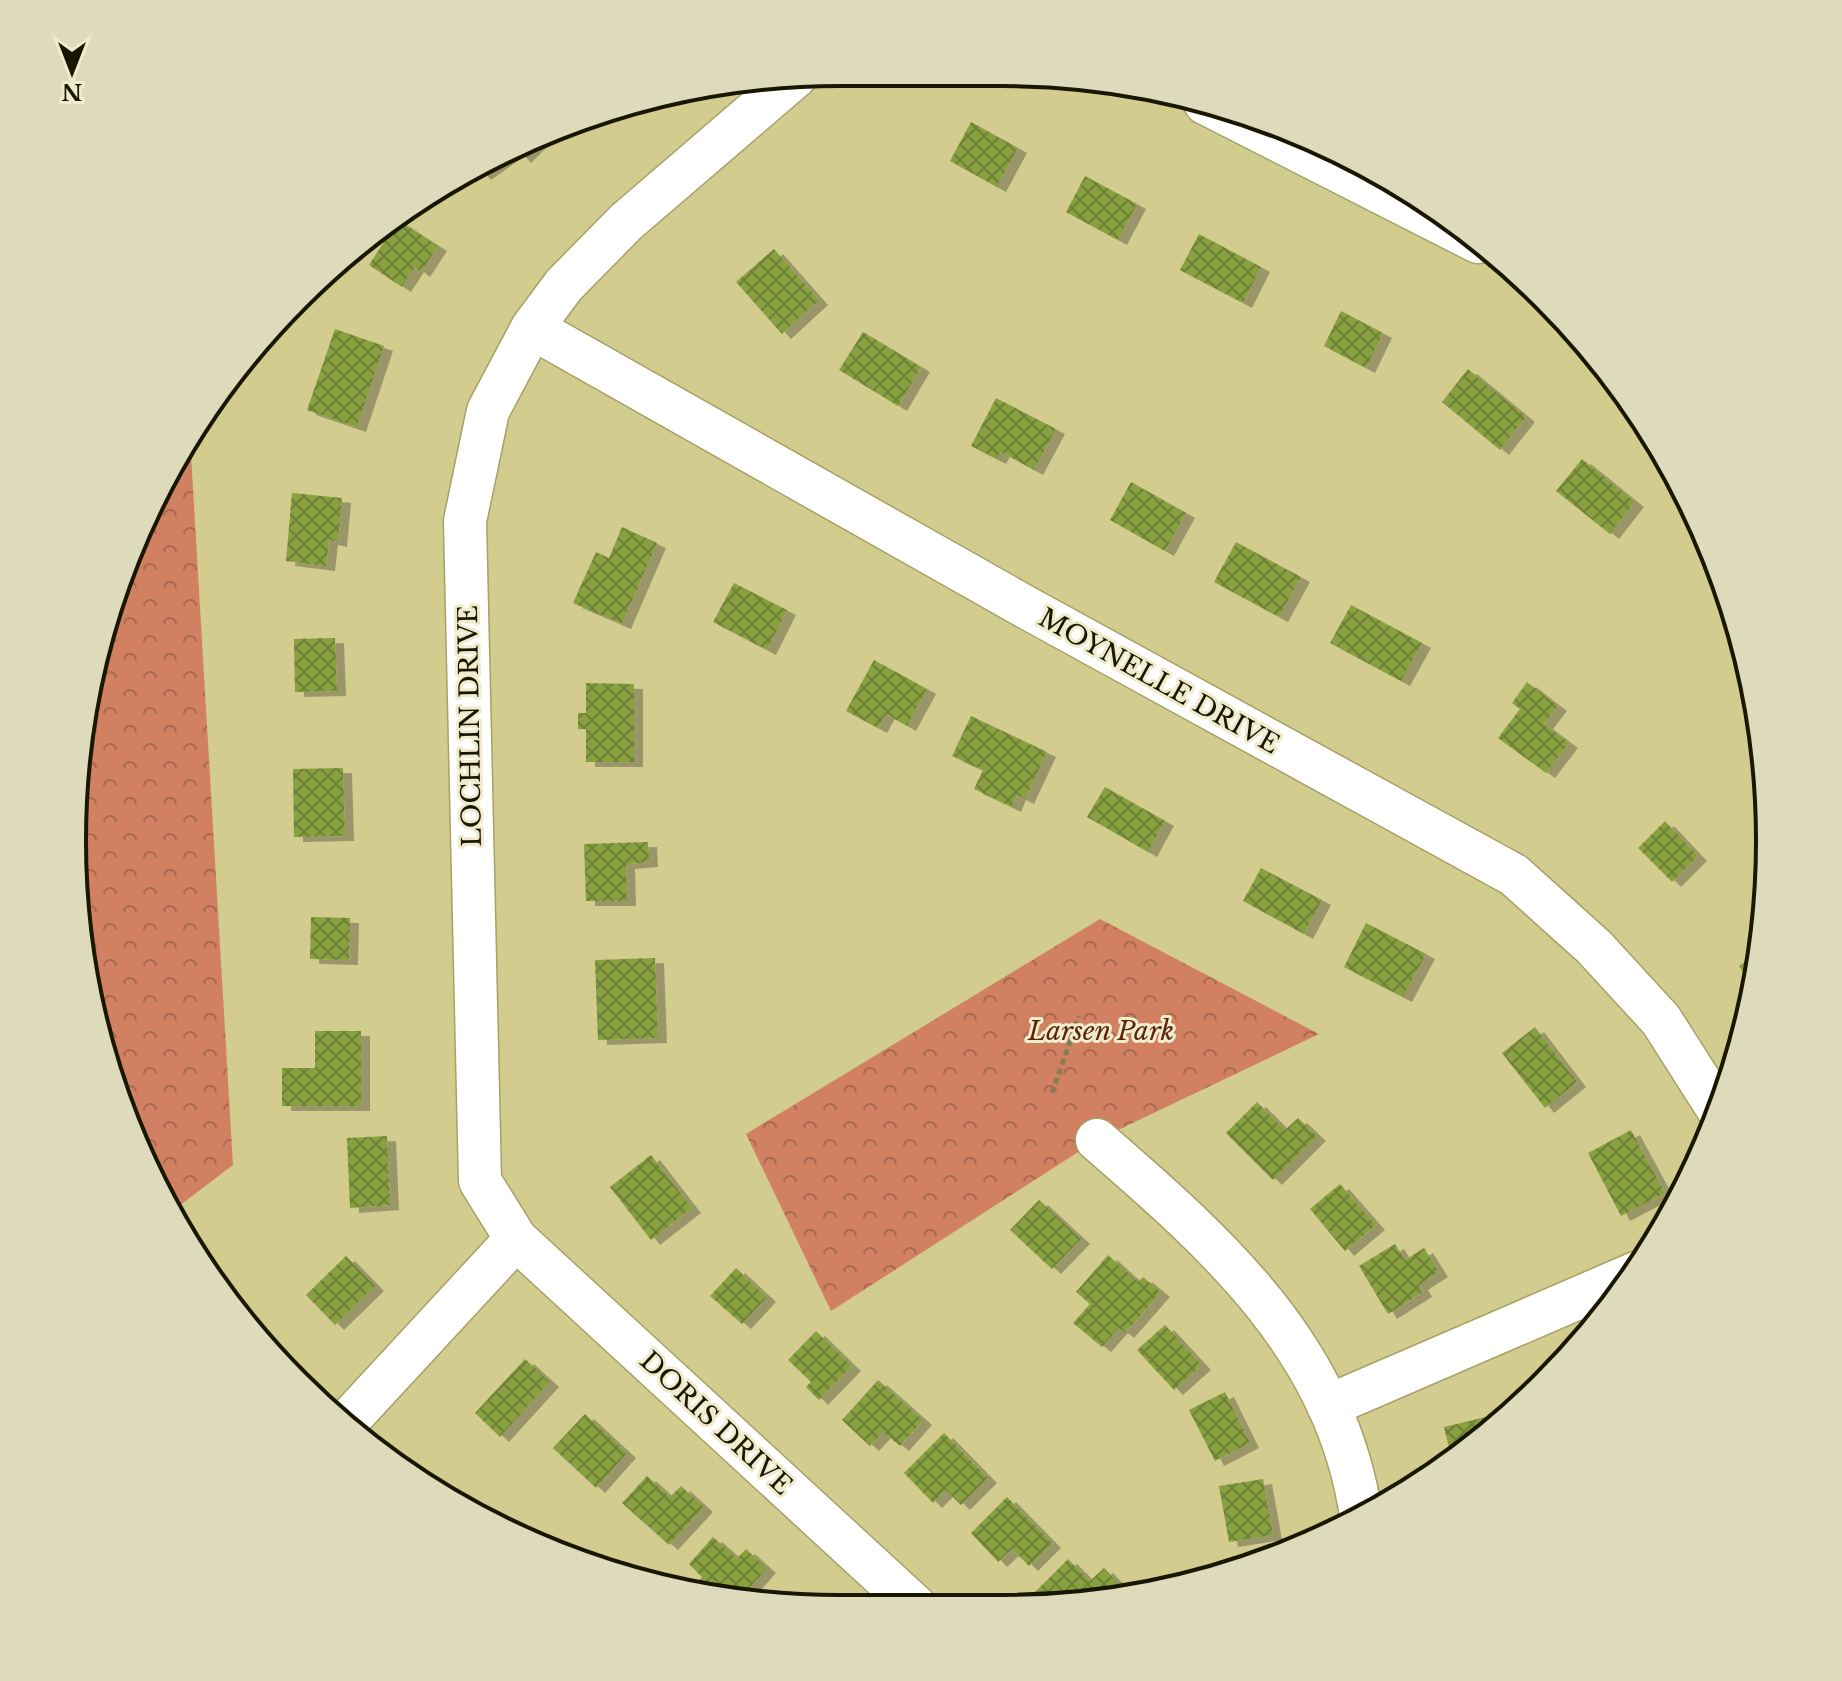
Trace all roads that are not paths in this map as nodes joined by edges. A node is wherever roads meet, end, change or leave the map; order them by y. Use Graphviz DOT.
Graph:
graph roads {
  1 [pos="781,89"];
  2 [pos="1267,134"];
  3 [pos="1421,213"];
  4 [pos="532,328"];
  5 [pos="1711,1098"];
  6 [pos="1097,1140"];
  7 [pos="516,1239"];
  8 [pos="1612,1283"];
  9 [pos="1328,1406"];
  10 [pos="353,1416"];
  11 [pos="1359,1504"];
  12 [pos="903,1595"];
  1 -- 4 [label="street, LOCHLIN DRIVE"];
  2 -- 3 [label="street"];
  4 -- 5 [label="street, MOYNELLE DRIVE"];
  4 -- 7 [label="street, LOCHLIN DRIVE"];
  6 -- 9 [label="street"];
  7 -- 10 [label="street"];
  7 -- 12 [label="street, DORIS DRIVE"];
  8 -- 9 [label="street"];
  9 -- 11 [label="street"];
}
